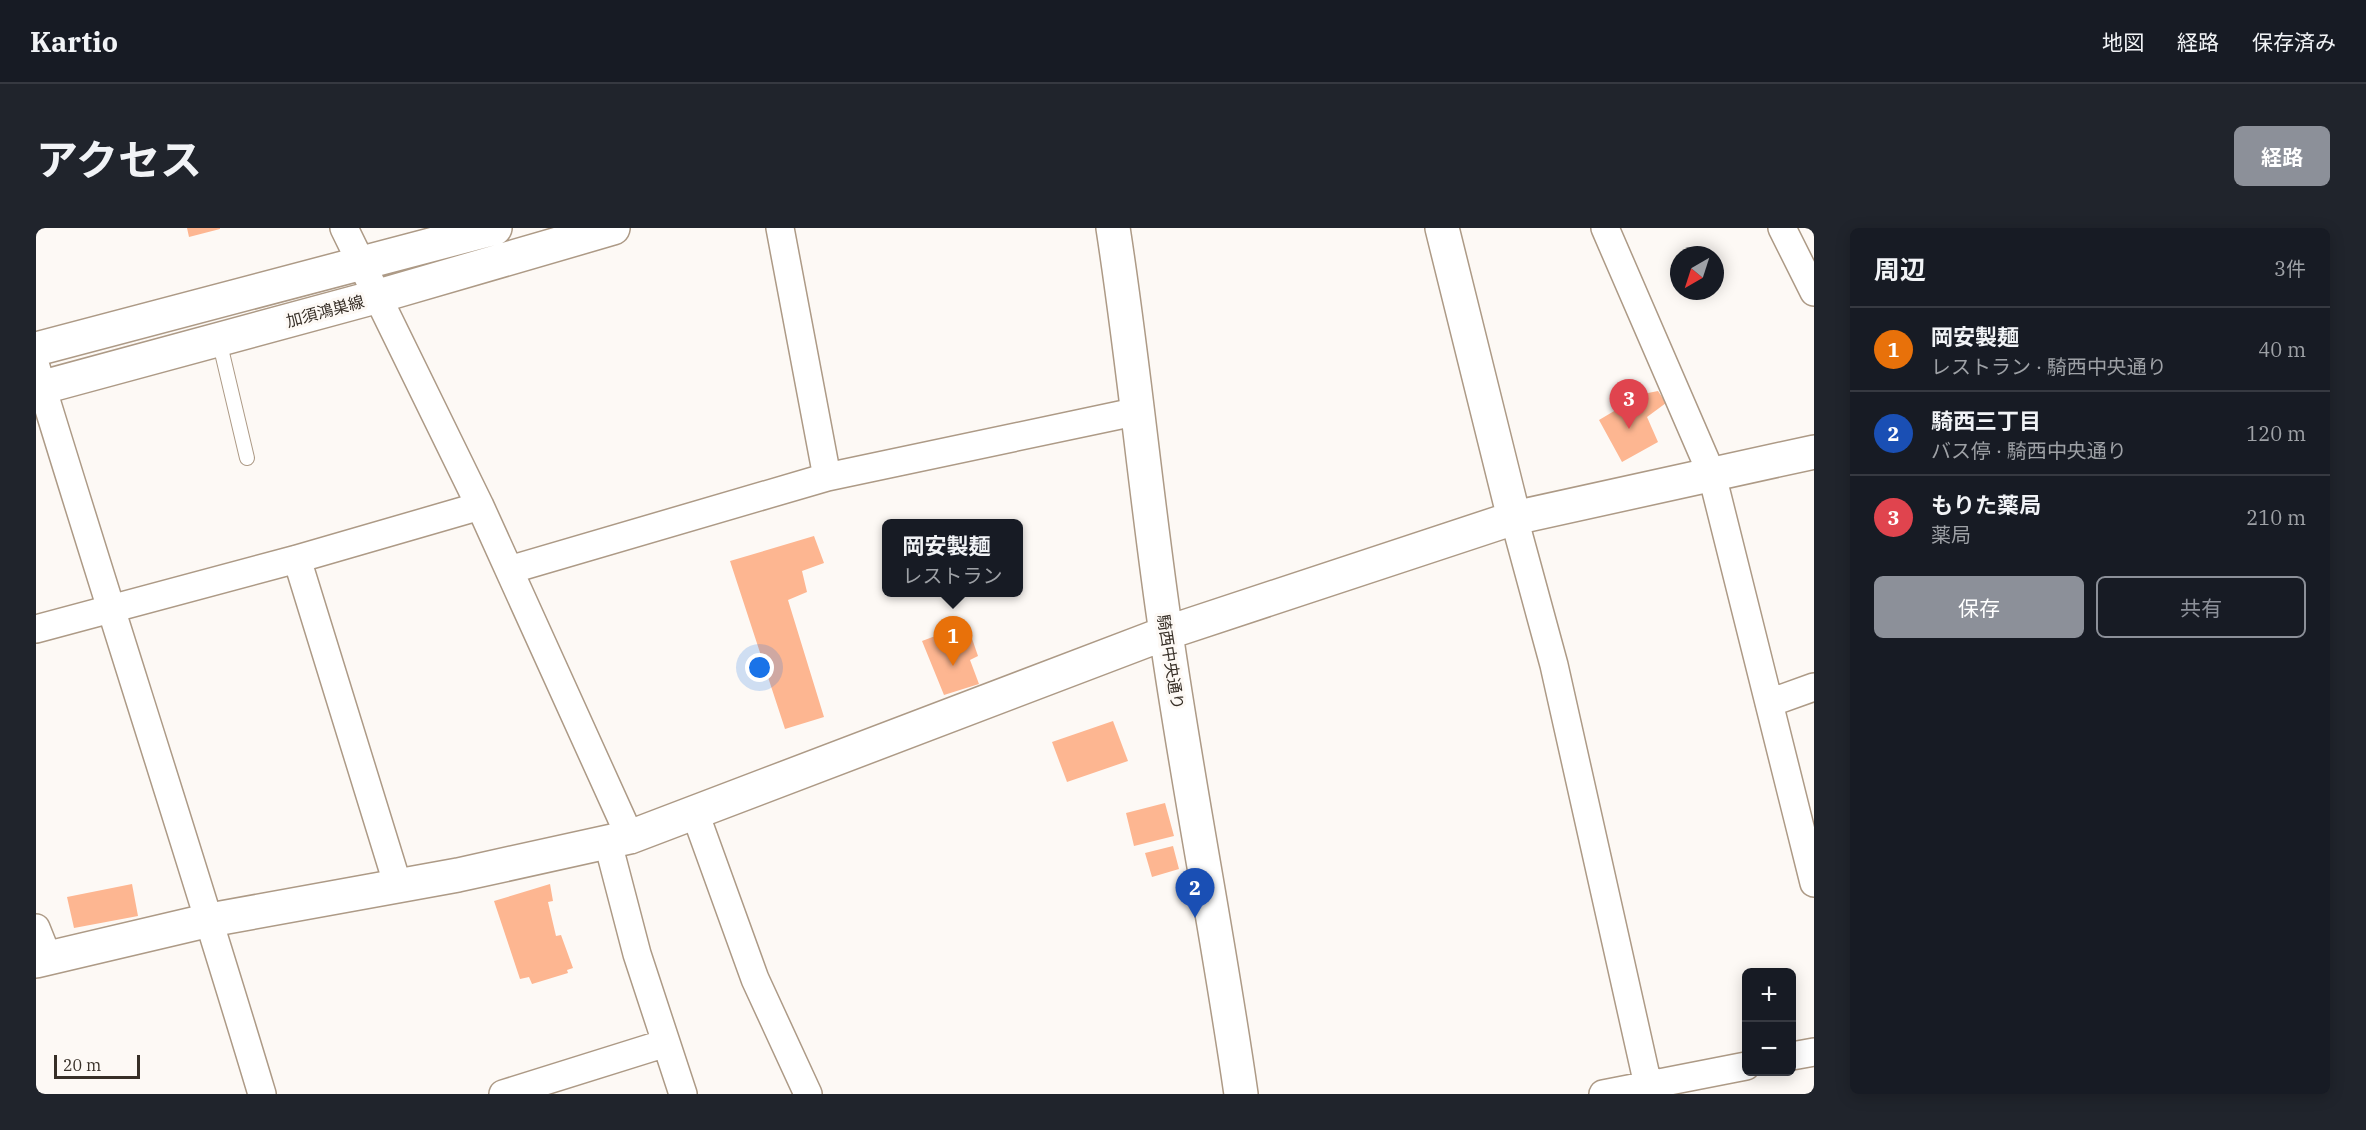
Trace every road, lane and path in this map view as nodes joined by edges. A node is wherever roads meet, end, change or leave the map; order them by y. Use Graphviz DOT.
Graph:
graph roads {
  1 [pos="344,228"];
  2 [pos="495,228"];
  3 [pos="613,228"];
  4 [pos="780,228"];
  5 [pos="1113,228"];
  6 [pos="1442,228"];
  7 [pos="1605,228"];
  8 [pos="1782,228"];
  9 [pos="362,264"];
  10 [pos="1814,292"];
  11 [pos="379,296"];
  12 [pos="219,340"];
  13 [pos="36,349"];
  14 [pos="38,381"];
  15 [pos="1139,411"];
  16 [pos="1814,452"];
  17 [pos="248,458"];
  18 [pos="1712,475"];
  19 [pos="827,477"];
  20 [pos="480,506"];
  21 [pos="1514,518"];
  22 [pos="297,559"];
  23 [pos="509,570"];
  24 [pos="110,609"];
  25 [pos="36,630"];
  26 [pos="1166,633"];
  27 [pos="1814,687"];
  28 [pos="1769,704"];
  29 [pos="694,813"];
  30 [pos="619,840"];
  31 [pos="1814,883"];
  32 [pos="398,886"];
  33 [pos="210,920"];
  34 [pos="36,928"];
  35 [pos="42,960"];
  36 [pos="666,1042"];
  37 [pos="1814,1052"];
  38 [pos="1796,1055"];
  39 [pos="1742,1067"];
  40 [pos="1650,1090"];
  41 [pos="262,1094"];
  42 [pos="503,1094"];
  43 [pos="683,1094"];
  44 [pos="808,1094"];
  45 [pos="1241,1094"];
  46 [pos="1603,1094"];
  1 -- 9 [label="street"];
  2 -- 9 [label="street"];
  3 -- 11 [label="street, 加須鴻巣線"];
  4 -- 19 [label="street"];
  5 -- 15 [label="street, 騎西中央通り"];
  6 -- 21 [label="street"];
  7 -- 18 [label="street"];
  8 -- 10 [label="street"];
  9 -- 11 [label="street"];
  9 -- 13 [label="street"];
  11 -- 12 [label="street, 加須鴻巣線"];
  11 -- 20 [label="street"];
  12 -- 14 [label="street, 加須鴻巣線"];
  12 -- 17 [label="lane"];
  14 -- 24 [label="street"];
  15 -- 19 [label="street"];
  15 -- 26 [label="street, 騎西中央通り"];
  16 -- 18 [label="street"];
  18 -- 21 [label="street"];
  18 -- 28 [label="street"];
  19 -- 23 [label="street"];
  20 -- 22 [label="street"];
  20 -- 23 [label="street"];
  21 -- 26 [label="street"];
  21 -- 40 [label="street"];
  22 -- 24 [label="street"];
  22 -- 32 [label="street"];
  23 -- 30 [label="street"];
  24 -- 25 [label="street"];
  24 -- 33 [label="street"];
  26 -- 29 [label="street"];
  26 -- 45 [label="street, 騎西中央通り"];
  27 -- 28 [label="street"];
  28 -- 31 [label="street"];
  29 -- 30 [label="street"];
  29 -- 44 [label="street"];
  30 -- 32 [label="street"];
  30 -- 36 [label="street"];
  32 -- 33 [label="street"];
  33 -- 35 [label="street"];
  33 -- 41 [label="street"];
  34 -- 35 [label="street"];
  36 -- 42 [label="street"];
  36 -- 43 [label="street"];
  37 -- 38 [label="street"];
  39 -- 40 [label="street"];
  40 -- 46 [label="street"];
}
